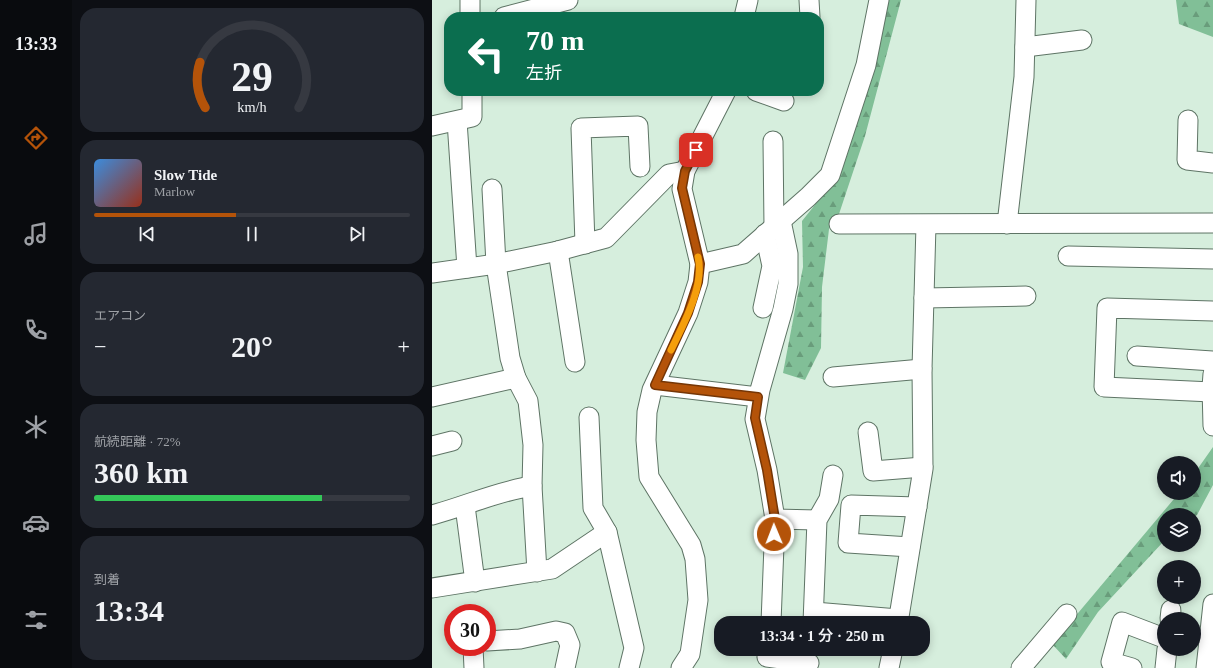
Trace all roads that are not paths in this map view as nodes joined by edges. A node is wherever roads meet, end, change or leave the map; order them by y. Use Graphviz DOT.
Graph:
graph roads {
  1 [pos="470,0"];
  2 [pos="568,0"];
  3 [pos="748,0"];
  4 [pos="809,0"];
  5 [pos="879,0"];
  6 [pos="1026,0"];
  7 [pos="470,12"];
  8 [pos="523,12"];
  9 [pos="745,12"];
  10 [pos="810,12"];
  11 [pos="1082,40"];
  12 [pos="1025,47"];
  13 [pos="472,96"];
  14 [pos="723,96"];
  15 [pos="770,96"];
  16 [pos="784,101"];
  17 [pos="1188,120"];
  18 [pos="457,121"];
  19 [pos="432,126"];
  20 [pos="773,141"];
  21 [pos="1213,163"];
  22 [pos="640,167"];
  23 [pos="685,171"];
  24 [pos="492,189"];
  25 [pos="1213,223"];
  26 [pos="839,224"];
  27 [pos="1007,224"];
  28 [pos="926,225"];
  29 [pos="773,228"];
  30 [pos="585,244"];
  31 [pos="558,251"];
  32 [pos="1068,256"];
  33 [pos="1213,259"];
  34 [pos="496,264"];
  35 [pos="700,264"];
  36 [pos="467,268"];
  37 [pos="432,273"];
  38 [pos="1026,296"];
  39 [pos="924,298"];
  40 [pos="763,308"];
  41 [pos="1213,311"];
  42 [pos="1137,356"];
  43 [pos="1213,361"];
  44 [pos="575,362"];
  45 [pos="922,369"];
  46 [pos="833,377"];
  47 [pos="516,378"];
  48 [pos="1212,383"];
  49 [pos="655,385"];
  50 [pos="432,397"];
  51 [pos="758,397"];
  52 [pos="590,417"];
  53 [pos="1213,426"];
  54 [pos="868,432"];
  55 [pos="452,441"];
  56 [pos="432,446"];
  57 [pos="923,467"];
  58 [pos="834,475"];
  59 [pos="532,486"];
  60 [pos="465,506"];
  61 [pos="917,507"];
  62 [pos="432,515"];
  63 [pos="775,519"];
  64 [pos="817,520"];
  65 [pos="607,532"];
  66 [pos="910,547"];
  67 [pos="537,572"];
  68 [pos="475,582"];
  69 [pos="432,588"];
  70 [pos="1213,604"];
  71 [pos="1067,614"];
  72 [pos="771,616"];
  73 [pos="814,616"];
  74 [pos="899,616"];
  75 [pos="1157,635"];
  76 [pos="496,640"];
  77 [pos="473,656"];
  78 [pos="892,656"];
  79 [pos="1166,656"];
  80 [pos="1202,656"];
  81 [pos="767,658"];
  82 [pos="810,660"];
  83 [pos="474,668"];
  84 [pos="565,668"];
  85 [pos="629,668"];
  86 [pos="681,668"];
  87 [pos="889,668"];
  88 [pos="1021,668"];
  89 [pos="1132,668"];
  90 [pos="1165,668"];
  1 -- 7 [label="street"];
  2 -- 8 [label="street"];
  3 -- 9 [label="street"];
  4 -- 10 [label="street"];
  5 -- 29 [label="street"];
  6 -- 12 [label="street"];
  11 -- 12 [label="street"];
  12 -- 27 [label="street"];
  13 -- 18 [label="street"];
  14 -- 23 [label="street"];
  15 -- 16 [label="street"];
  17 -- 21 [label="street"];
  18 -- 19 [label="street"];
  18 -- 36 [label="street"];
  20 -- 29 [label="street"];
  22 -- 30 [label="street"];
  23 -- 30 [label="street"];
  23 -- 35 [label="street"];
  24 -- 34 [label="street"];
  25 -- 27 [label="street"];
  26 -- 28 [label="street"];
  27 -- 28 [label="street"];
  28 -- 39 [label="street"];
  29 -- 35 [label="street"];
  29 -- 40 [label="street"];
  29 -- 51 [label="street"];
  30 -- 31 [label="street"];
  31 -- 34 [label="street"];
  31 -- 44 [label="street"];
  32 -- 33 [label="street"];
  34 -- 36 [label="street"];
  34 -- 47 [label="street"];
  35 -- 49 [label="street"];
  36 -- 37 [label="street"];
  38 -- 39 [label="street"];
  39 -- 45 [label="street"];
  41 -- 48 [label="street"];
  42 -- 43 [label="street"];
  45 -- 46 [label="street"];
  45 -- 57 [label="street"];
  47 -- 50 [label="street"];
  47 -- 59 [label="street"];
  48 -- 53 [label="street"];
  49 -- 51 [label="street"];
  49 -- 86 [label="street"];
  51 -- 63 [label="street"];
  52 -- 65 [label="street"];
  54 -- 57 [label="street"];
  55 -- 56 [label="street"];
  57 -- 61 [label="street"];
  58 -- 64 [label="street"];
  59 -- 60 [label="street"];
  59 -- 67 [label="street"];
  60 -- 62 [label="street"];
  60 -- 68 [label="street"];
  61 -- 66 [label="street"];
  61 -- 66 [label="street"];
  63 -- 64 [label="street"];
  63 -- 72 [label="street"];
  64 -- 73 [label="street"];
  65 -- 67 [label="street"];
  65 -- 85 [label="street"];
  66 -- 74 [label="street"];
  67 -- 68 [label="street"];
  68 -- 69 [label="street"];
  70 -- 80 [label="street"];
  71 -- 88 [label="street"];
  75 -- 89 [label="street"];
  76 -- 84 [label="street"];
  77 -- 83 [label="street"];
  78 -- 87 [label="street"];
  79 -- 90 [label="street"];
  81 -- 82 [label="street"];
}
